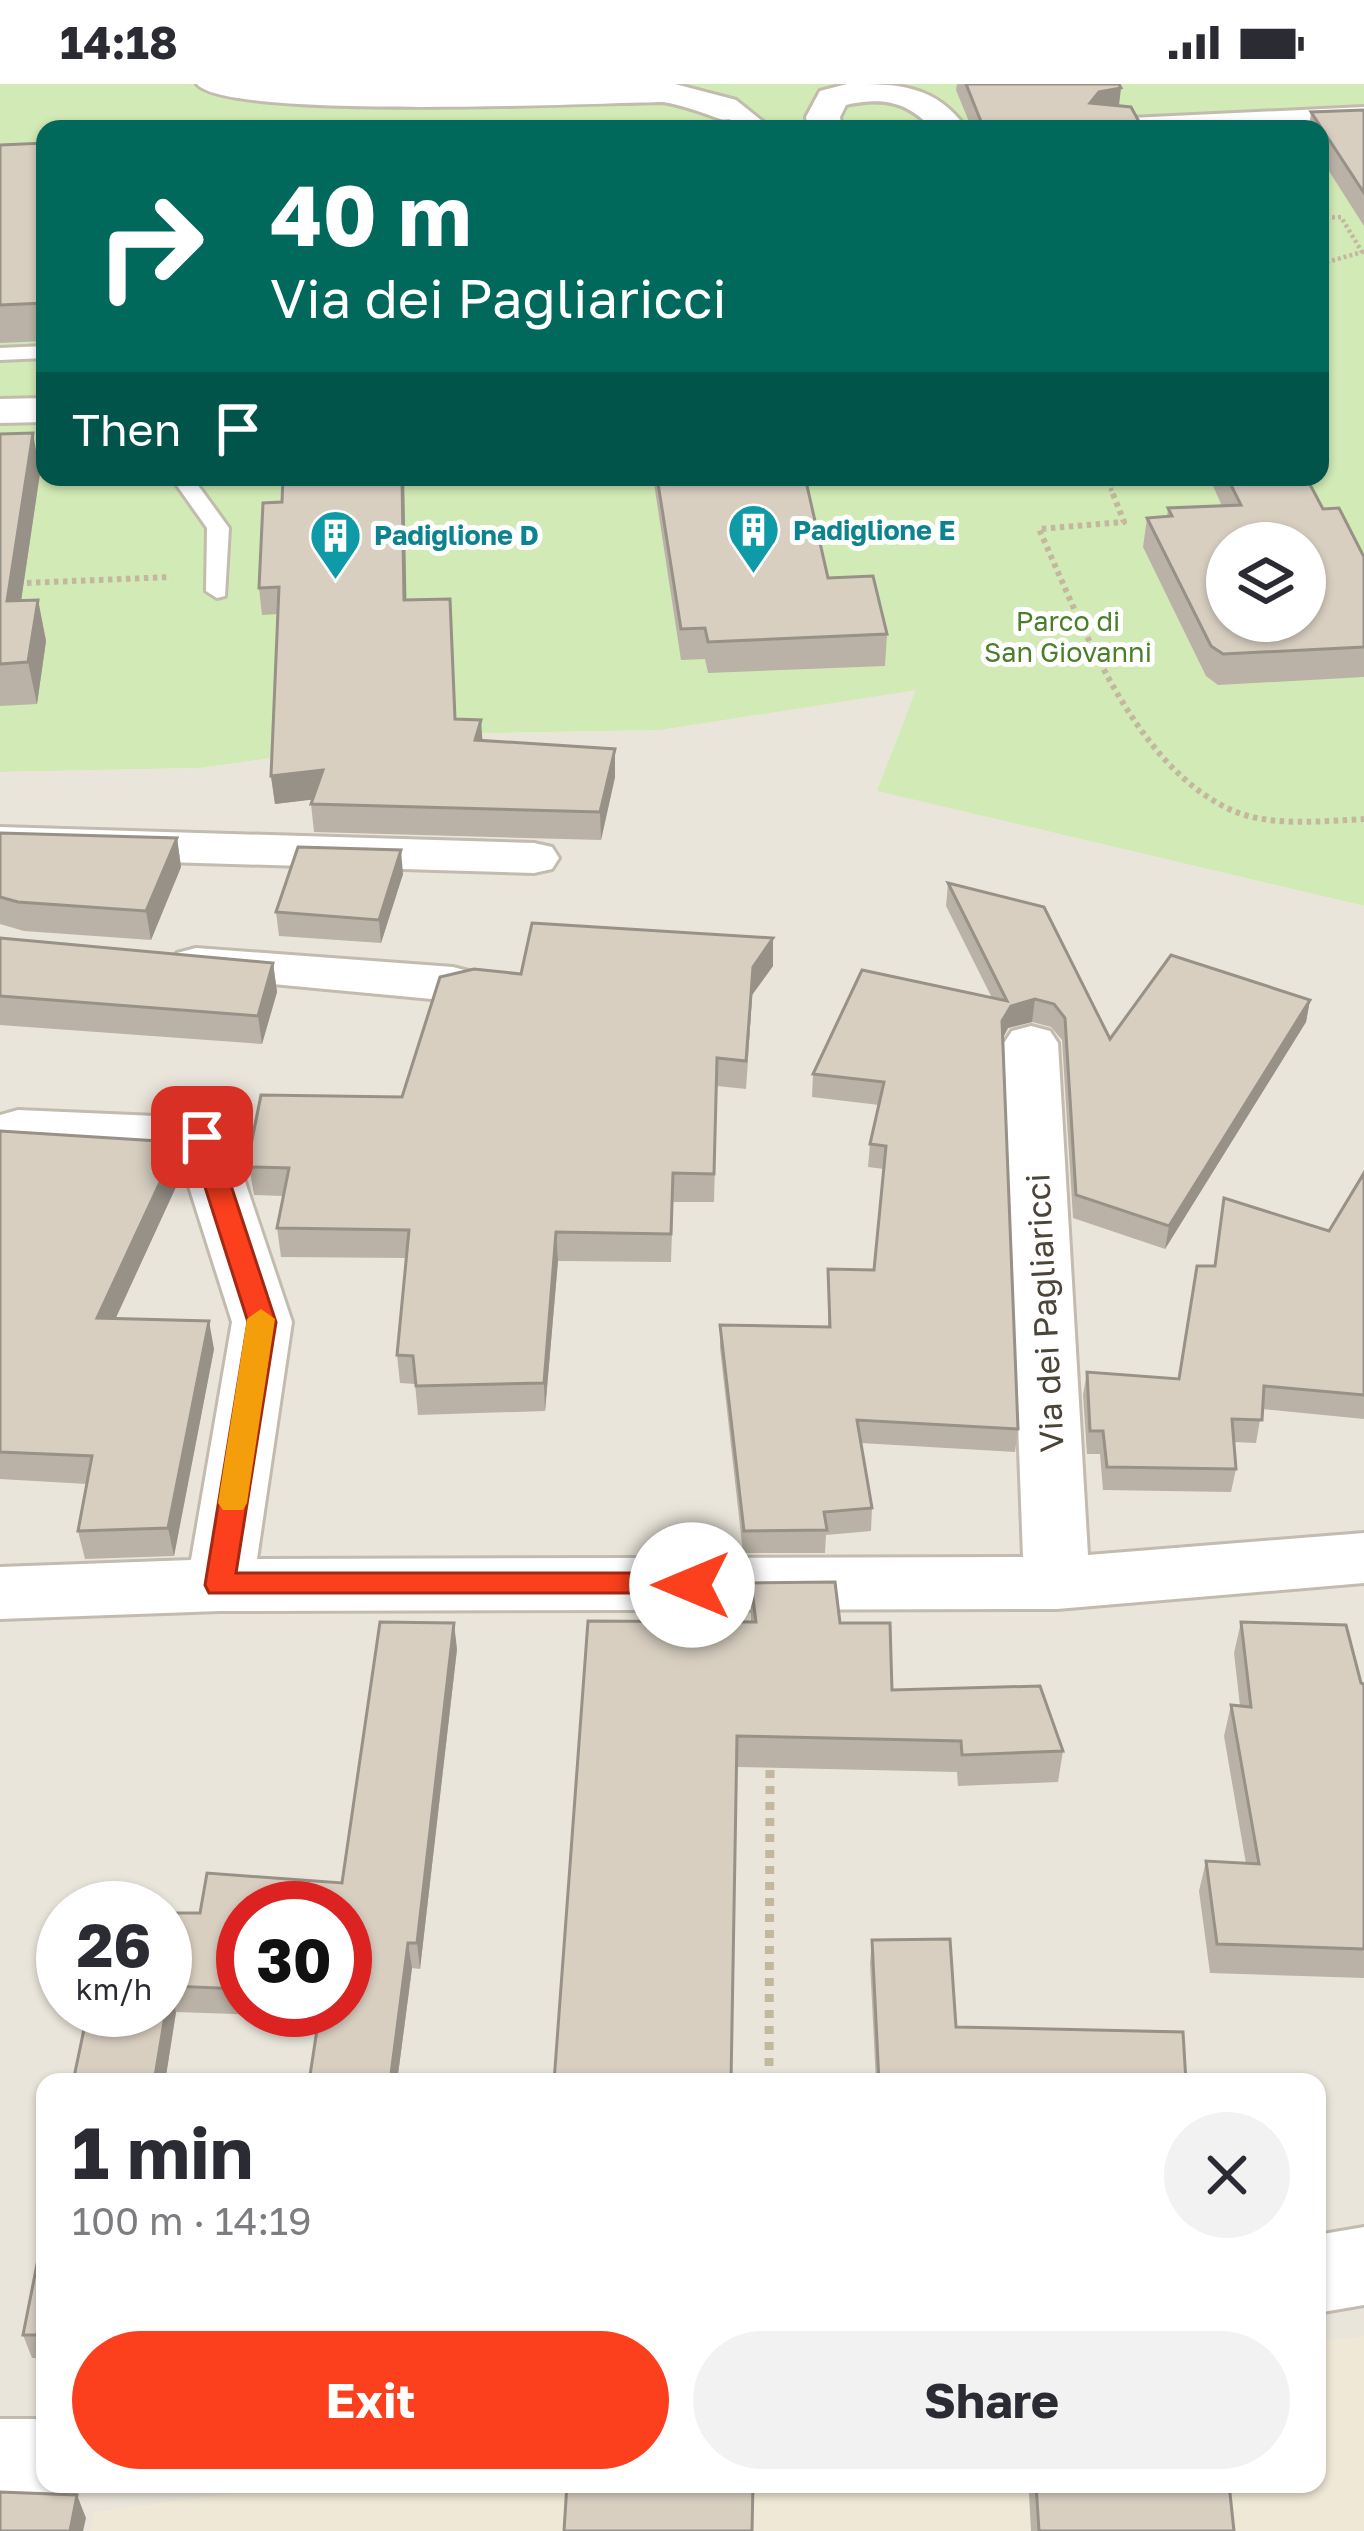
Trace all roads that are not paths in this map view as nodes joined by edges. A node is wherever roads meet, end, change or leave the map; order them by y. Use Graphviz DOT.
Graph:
graph roads {
  1 [pos="214,84"];
  2 [pos="1364,117"];
  3 [pos="746,120"];
  4 [pos="823,120"];
  5 [pos="942,120"];
  6 [pos="1300,120"];
  7 [pos="36,352"];
  8 [pos="0,354"];
  9 [pos="36,410"];
  10 [pos="0,412"];
  11 [pos="188,486"];
  12 [pos="217,591"];
  13 [pos="0,842"];
  14 [pos="534,858"];
  15 [pos="153,961"];
  16 [pos="453,984"];
  17 [pos="1031,1043"];
  18 [pos="18,1129"];
  19 [pos="1364,1558"];
  20 [pos="1057,1583"];
  21 [pos="220,1585"];
  22 [pos="0,1593"];
  23 [pos="1364,2266"];
  24 [pos="1326,2272"];
  25 [pos="0,2462"];
  26 [pos="36,2462"];
  1 -- 3 [label="street"];
  2 -- 6 [label="street"];
  4 -- 5 [label="street"];
  7 -- 8 [label="lane"];
  9 -- 10 [label="street"];
  11 -- 12 [label="lane"];
  13 -- 14 [label="street"];
  15 -- 16 [label="street"];
  17 -- 20 [label="street, Via dei Pagliaricci"];
  18 -- 21 [label="street"];
  19 -- 20 [label="street"];
  20 -- 21 [label="street"];
  21 -- 22 [label="street"];
  23 -- 24 [label="street"];
  25 -- 26 [label="street"];
}
